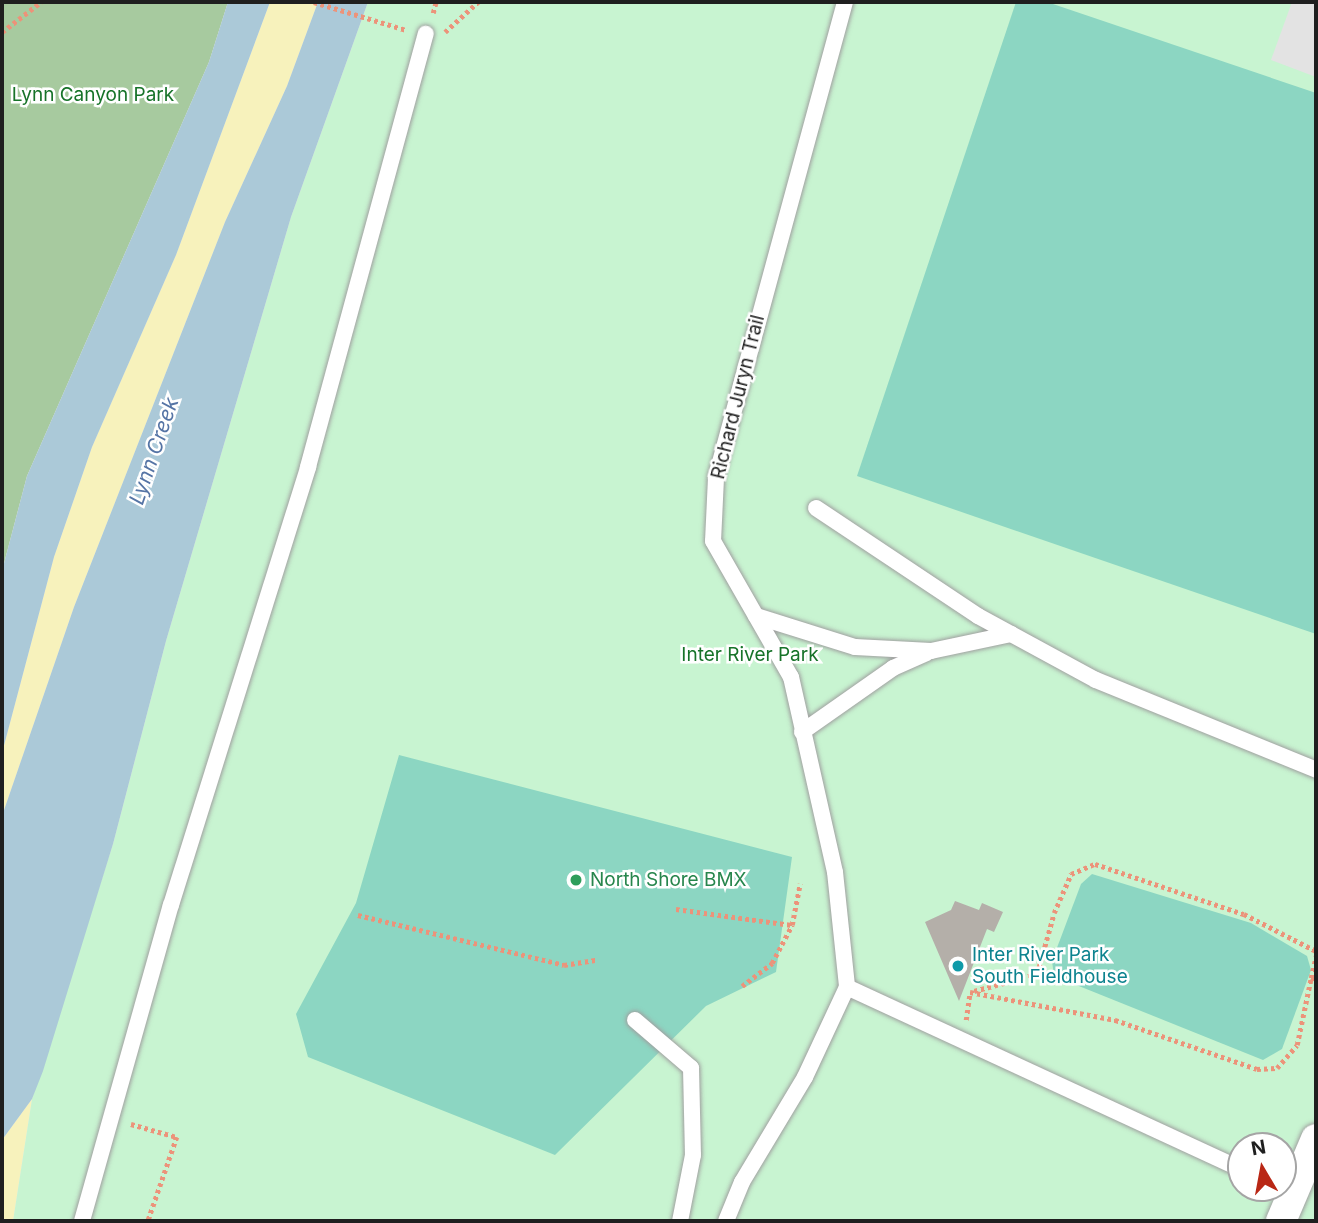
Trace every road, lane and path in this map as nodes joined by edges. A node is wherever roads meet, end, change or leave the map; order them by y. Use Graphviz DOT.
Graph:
graph roads {
  1 [pos="41,2"];
  2 [pos="314,2"];
  3 [pos="478,2"];
  4 [pos="845,2"];
  5 [pos="395,29"];
  6 [pos="2,32"];
  7 [pos="426,34"];
  8 [pos="816,508"];
  9 [pos="756,616"];
  10 [pos="1012,634"];
  11 [pos="932,651"];
  12 [pos="802,732"];
  13 [pos="1316,770"];
  14 [pos="800,884"];
  15 [pos="676,909"];
  16 [pos="358,915"];
  17 [pos="792,925"];
  18 [pos="1316,953"];
  19 [pos="597,960"];
  20 [pos="1313,979"];
  21 [pos="741,986"];
  22 [pos="847,987"];
  23 [pos="970,992"];
  24 [pos="635,1020"];
  25 [pos="963,1042"];
  26 [pos="113,1121"];
  27 [pos="1316,1139"];
  28 [pos="1227,1163"];
  29 [pos="1297,1174"];
  30 [pos="1285,1202"];
  31 [pos="82,1221"];
  32 [pos="148,1221"];
  33 [pos="680,1221"];
  34 [pos="726,1221"];
  35 [pos="1281,1221"];
  1 -- 6 [label="path"];
  2 -- 5 [label="path"];
  3 -- 7 [label="path"];
  4 -- 9 [label="lane, Richard Juryn Trail"];
  7 -- 26 [label="lane"];
  8 -- 10 [label="lane"];
  9 -- 11 [label="lane"];
  9 -- 12 [label="lane, Richard Juryn Trail"];
  10 -- 11 [label="lane"];
  10 -- 13 [label="lane"];
  11 -- 12 [label="lane"];
  12 -- 22 [label="lane, Richard Juryn Trail"];
  14 -- 17 [label="path"];
  15 -- 17 [label="path"];
  16 -- 19 [label="path"];
  17 -- 21 [label="path"];
  18 -- 20 [label="path"];
  18 -- 23 [label="path"];
  20 -- 23 [label="path"];
  22 -- 25 [label="lane"];
  22 -- 34 [label="lane"];
  23 -- 25 [label="path"];
  24 -- 33 [label="lane"];
  25 -- 28 [label="lane"];
  26 -- 31 [label="lane"];
  26 -- 32 [label="path"];
  27 -- 29 [label="street"];
  30 -- 35 [label="street"];
}
